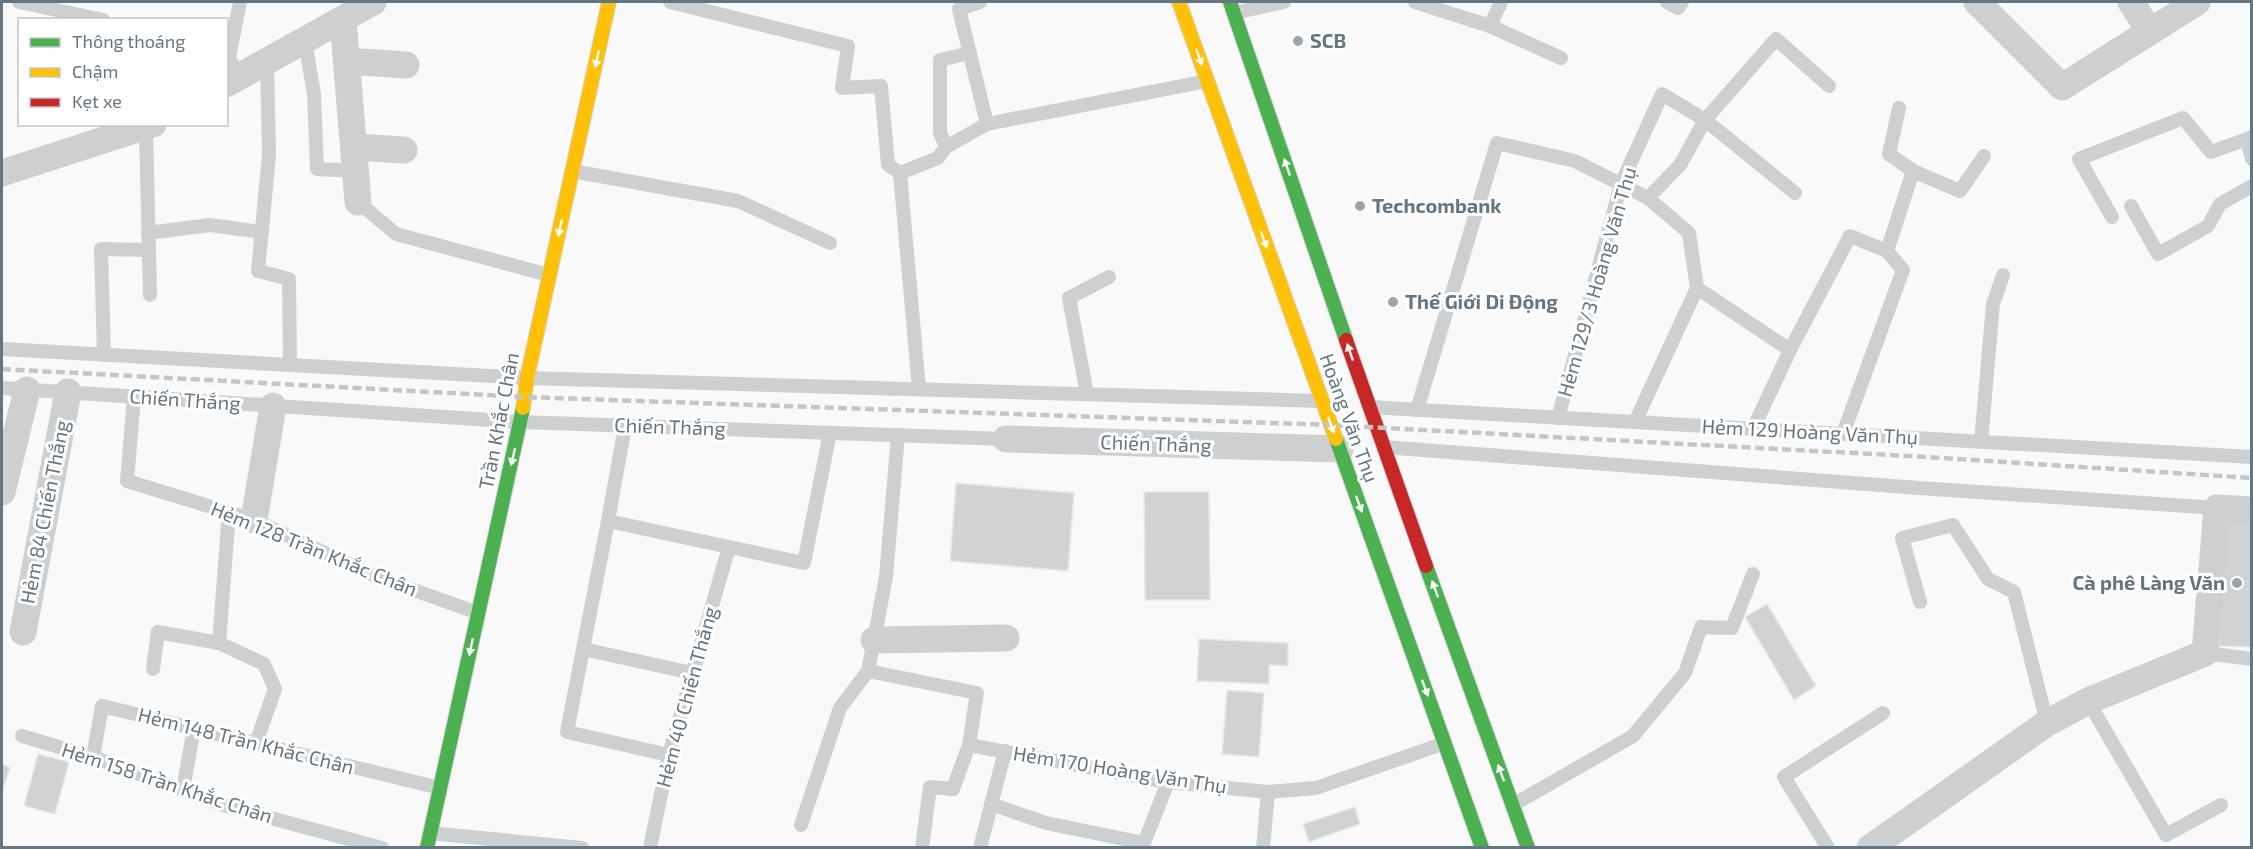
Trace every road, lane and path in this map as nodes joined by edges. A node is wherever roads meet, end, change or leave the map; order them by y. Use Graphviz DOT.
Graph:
graph roads {
  1 [pos="19,2"];
  2 [pos="240,2"];
  3 [pos="609,2"];
  4 [pos="670,2"];
  5 [pos="980,2"];
  6 [pos="1179,2"];
  7 [pos="1284,2"];
  8 [pos="1415,2"];
  9 [pos="1501,2"];
  10 [pos="1977,2"];
  11 [pos="2131,2"];
  12 [pos="2197,2"];
  13 [pos="368,3"];
  14 [pos="1232,8"];
  15 [pos="94,18"];
  16 [pos="343,20"];
  17 [pos="1490,26"];
  18 [pos="2150,32"];
  19 [pos="305,41"];
  20 [pos="229,46"];
  21 [pos="970,53"];
  22 [pos="1561,58"];
  23 [pos="267,60"];
  24 [pos="347,61"];
  25 [pos="406,65"];
  26 [pos="233,81"];
  27 [pos="1208,81"];
  28 [pos="1829,86"];
  29 [pos="1899,108"];
  30 [pos="1704,120"];
  31 [pos="987,124"];
  32 [pos="149,126"];
  33 [pos="2249,138"];
  34 [pos="946,147"];
  35 [pos="404,150"];
  36 [pos="1984,156"];
  37 [pos="355,159"];
  38 [pos="2252,159"];
  39 [pos="572,171"];
  40 [pos="1913,171"];
  41 [pos="900,172"];
  42 [pos="2,173"];
  43 [pos="1621,184"];
  44 [pos="2252,186"];
  45 [pos="1795,192"];
  46 [pos="1648,198"];
  47 [pos="358,202"];
  48 [pos="2131,206"];
  49 [pos="2112,217"];
  50 [pos="262,232"];
  51 [pos="148,233"];
  52 [pos="830,243"];
  53 [pos="149,250"];
  54 [pos="1887,251"];
  55 [pos="549,275"];
  56 [pos="2003,275"];
  57 [pos="1109,277"];
  58 [pos="1697,288"];
  59 [pos="150,294"];
  60 [pos="2,349"];
  61 [pos="1790,350"];
  62 [pos="104,355"];
  63 [pos="290,365"];
  64 [pos="527,378"];
  65 [pos="14,389"];
  66 [pos="919,390"];
  67 [pos="68,392"];
  68 [pos="1087,394"];
  69 [pos="134,397"];
  70 [pos="1328,402"];
  71 [pos="273,406"];
  72 [pos="1364,406"];
  73 [pos="1417,410"];
  74 [pos="1558,418"];
  75 [pos="521,422"];
  76 [pos="1635,422"];
  77 [pos="626,426"];
  78 [pos="1753,429"];
  79 [pos="831,433"];
  80 [pos="1842,434"];
  81 [pos="898,435"];
  82 [pos="1006,439"];
  83 [pos="1981,442"];
  84 [pos="1378,448"];
  85 [pos="1345,449"];
  86 [pos="2252,457"];
  87 [pos="2,492"];
  88 [pos="2217,507"];
  89 [pos="2252,510"];
  90 [pos="242,516"];
  91 [pos="608,521"];
  92 [pos="729,547"];
  93 [pos="1753,574"];
  94 [pos="1920,602"];
  95 [pos="478,613"];
  96 [pos="22,632"];
  97 [pos="1006,638"];
  98 [pos="874,640"];
  99 [pos="219,643"];
  100 [pos="583,649"];
  101 [pos="2205,653"];
  102 [pos="2252,659"];
  103 [pos="153,669"];
  104 [pos="868,671"];
  105 [pos="692,673"];
  106 [pos="2088,701"];
  107 [pos="1883,712"];
  108 [pos="2048,723"];
  109 [pos="194,728"];
  110 [pos="22,736"];
  111 [pos="256,743"];
  112 [pos="1445,743"];
  113 [pos="969,746"];
  114 [pos="1005,751"];
  115 [pos="669,754"];
  116 [pos="93,757"];
  117 [pos="1168,782"];
  118 [pos="440,788"];
  119 [pos="183,790"];
  120 [pos="1268,792"];
  121 [pos="992,804"];
  122 [pos="1513,805"];
  123 [pos="2222,805"];
  124 [pos="801,825"];
  125 [pos="430,832"];
  126 [pos="1148,845"];
  127 [pos="382,848"];
  128 [pos="427,848"];
  129 [pos="582,848"];
  130 [pos="650,848"];
  131 [pos="922,848"];
  132 [pos="980,848"];
  133 [pos="1263,848"];
  134 [pos="1482,848"];
  135 [pos="1528,848"];
  136 [pos="1828,848"];
  137 [pos="1870,848"];
  1 -- 15 [label="lane"];
  2 -- 20 [label="lane"];
  3 -- 39 [label="main road, Trần Khắc Chân, one-way"];
  4 -- 41 [label="lane"];
  5 -- 21 [label="lane"];
  6 -- 27 [label="main road, Hoàng Văn Thụ, one-way"];
  7 -- 14 [label="lane"];
  8 -- 17 [label="lane"];
  9 -- 17 [label="lane"];
  10 -- 18 [label="street"];
  11 -- 18 [label="street"];
  12 -- 18 [label="street"];
  13 -- 16 [label="street"];
  72 -- 14 [label="main road, Hoàng Văn Thụ, one-way"];
  16 -- 19 [label="street"];
  16 -- 24 [label="street"];
  17 -- 22 [label="lane"];
  19 -- 23 [label="street"];
  19 -- 37 [label="lane"];
  20 -- 26 [label="lane"];
  21 -- 31 [label="lane"];
  21 -- 34 [label="lane"];
  23 -- 26 [label="street"];
  23 -- 50 [label="lane"];
  24 -- 25 [label="street"];
  24 -- 37 [label="street"];
  27 -- 31 [label="lane"];
  27 -- 70 [label="main road, Hoàng Văn Thụ, one-way"];
  28 -- 30 [label="lane"];
  29 -- 40 [label="lane"];
  30 -- 43 [label="lane, Hẻm 129/3 Hoàng Văn Thụ"];
  30 -- 45 [label="lane"];
  30 -- 46 [label="lane"];
  31 -- 34 [label="lane"];
  32 -- 42 [label="street"];
  32 -- 51 [label="lane"];
  33 -- 38 [label="lane"];
  33 -- 49 [label="lane"];
  34 -- 41 [label="lane"];
  35 -- 37 [label="street"];
  36 -- 40 [label="lane"];
  37 -- 47 [label="street"];
  39 -- 52 [label="lane"];
  39 -- 55 [label="main road, Trần Khắc Chân, one-way"];
  40 -- 54 [label="lane"];
  41 -- 66 [label="lane"];
  43 -- 46 [label="lane"];
  43 -- 73 [label="lane"];
  43 -- 74 [label="lane, Hẻm 129/3 Hoàng Văn Thụ"];
  44 -- 48 [label="lane"];
  46 -- 58 [label="lane"];
  47 -- 55 [label="lane"];
  50 -- 51 [label="lane"];
  50 -- 63 [label="lane"];
  51 -- 53 [label="lane"];
  53 -- 59 [label="lane"];
  53 -- 62 [label="lane"];
  54 -- 61 [label="lane"];
  54 -- 80 [label="lane"];
  55 -- 64 [label="main road, Trần Khắc Chân"];
  56 -- 83 [label="lane"];
  57 -- 68 [label="lane"];
  58 -- 61 [label="lane"];
  58 -- 76 [label="lane"];
  60 -- 62 [label="lane, Chiến Thắng"];
  61 -- 78 [label="lane"];
  62 -- 63 [label="lane, Chiến Thắng"];
  63 -- 64 [label="lane, Chiến Thắng"];
  64 -- 66 [label="lane, Chiến Thắng"];
  64 -- 75 [label="main road, Trần Khắc Chân"];
  65 -- 67 [label="lane, Chiến Thắng"];
  65 -- 87 [label="street"];
  66 -- 68 [label="lane, Chiến Thắng"];
  67 -- 69 [label="lane, Chiến Thắng"];
  67 -- 96 [label="street, Hẻm 84 Chiến Thắng"];
  68 -- 70 [label="lane, Chiến Thắng"];
  69 -- 71 [label="lane, Chiến Thắng"];
  69 -- 90 [label="lane, Hẻm 128 Trần Khắc Chân"];
  70 -- 85 [label="main road, Hoàng Văn Thụ, one-way"];
  71 -- 75 [label="lane, Chiến Thắng"];
  71 -- 90 [label="street"];
  72 -- 73 [label="lane, Hẻm 129 Hoàng Văn Thụ"];
  72 -- 84 [label="main road, Hoàng Văn Thụ"];
  73 -- 74 [label="lane, Hẻm 129 Hoàng Văn Thụ"];
  74 -- 76 [label="lane, Hẻm 129 Hoàng Văn Thụ"];
  75 -- 77 [label="lane, Chiến Thắng"];
  75 -- 95 [label="main road, Trần Khắc Chân, one-way"];
  76 -- 78 [label="lane, Hẻm 129 Hoàng Văn Thụ"];
  77 -- 79 [label="lane, Chiến Thắng"];
  77 -- 91 [label="lane"];
  78 -- 80 [label="lane, Hẻm 129 Hoàng Văn Thụ"];
  79 -- 81 [label="lane, Chiến Thắng"];
  79 -- 92 [label="lane"];
  80 -- 83 [label="lane, Hẻm 129 Hoàng Văn Thụ"];
  81 -- 82 [label="lane, Chiến Thắng"];
  81 -- 98 [label="lane"];
  82 -- 85 [label="street, Chiến Thắng"];
  83 -- 86 [label="lane, Hẻm 129 Hoàng Văn Thụ"];
  84 -- 88 [label="lane"];
  122 -- 84 [label="main road, Hoàng Văn Thụ, one-way"];
  85 -- 112 [label="main road, Hoàng Văn Thụ, one-way"];
  88 -- 89 [label="street"];
  88 -- 101 [label="street"];
  90 -- 95 [label="lane, Hẻm 128 Trần Khắc Chân"];
  90 -- 99 [label="lane"];
  91 -- 92 [label="lane"];
  91 -- 100 [label="lane"];
  92 -- 105 [label="lane, Hẻm 40 Chiến Thắng"];
  93 -- 122 [label="lane"];
  94 -- 108 [label="lane"];
  95 -- 118 [label="main road, Trần Khắc Chân, one-way"];
  97 -- 98 [label="street"];
  98 -- 104 [label="lane"];
  99 -- 103 [label="lane"];
  99 -- 111 [label="lane"];
  100 -- 105 [label="lane"];
  100 -- 115 [label="lane"];
  101 -- 102 [label="lane"];
  101 -- 106 [label="street"];
  104 -- 113 [label="lane"];
  104 -- 124 [label="lane"];
  105 -- 115 [label="lane, Hẻm 40 Chiến Thắng"];
  106 -- 108 [label="street"];
  106 -- 123 [label="lane"];
  107 -- 136 [label="lane"];
  108 -- 137 [label="street"];
  109 -- 111 [label="lane, Hẻm 148 Trần Khắc Chân"];
  109 -- 116 [label="lane, Hẻm 148 Trần Khắc Chân"];
  109 -- 119 [label="lane"];
  110 -- 116 [label="lane, Hẻm 158 Trần Khắc Chân"];
  111 -- 118 [label="lane, Hẻm 148 Trần Khắc Chân"];
  112 -- 120 [label="lane, Hẻm 170 Hoàng Văn Thụ"];
  112 -- 134 [label="main road, Hoàng Văn Thụ"];
  113 -- 114 [label="lane, Hẻm 170 Hoàng Văn Thụ"];
  113 -- 131 [label="lane"];
  114 -- 117 [label="lane, Hẻm 170 Hoàng Văn Thụ"];
  114 -- 121 [label="lane"];
  115 -- 130 [label="lane, Hẻm 40 Chiến Thắng"];
  116 -- 119 [label="lane, Hẻm 158 Trần Khắc Chân"];
  117 -- 120 [label="lane, Hẻm 170 Hoàng Văn Thụ"];
  117 -- 126 [label="lane"];
  118 -- 125 [label="main road, Trần Khắc Chân"];
  119 -- 127 [label="lane, Hẻm 158 Trần Khắc Chân"];
  120 -- 133 [label="lane"];
  121 -- 126 [label="lane"];
  121 -- 132 [label="lane"];
  122 -- 135 [label="main road, Hoàng Văn Thụ"];
  125 -- 128 [label="main road, Trần Khắc Chân"];
  125 -- 129 [label="lane"];
}
